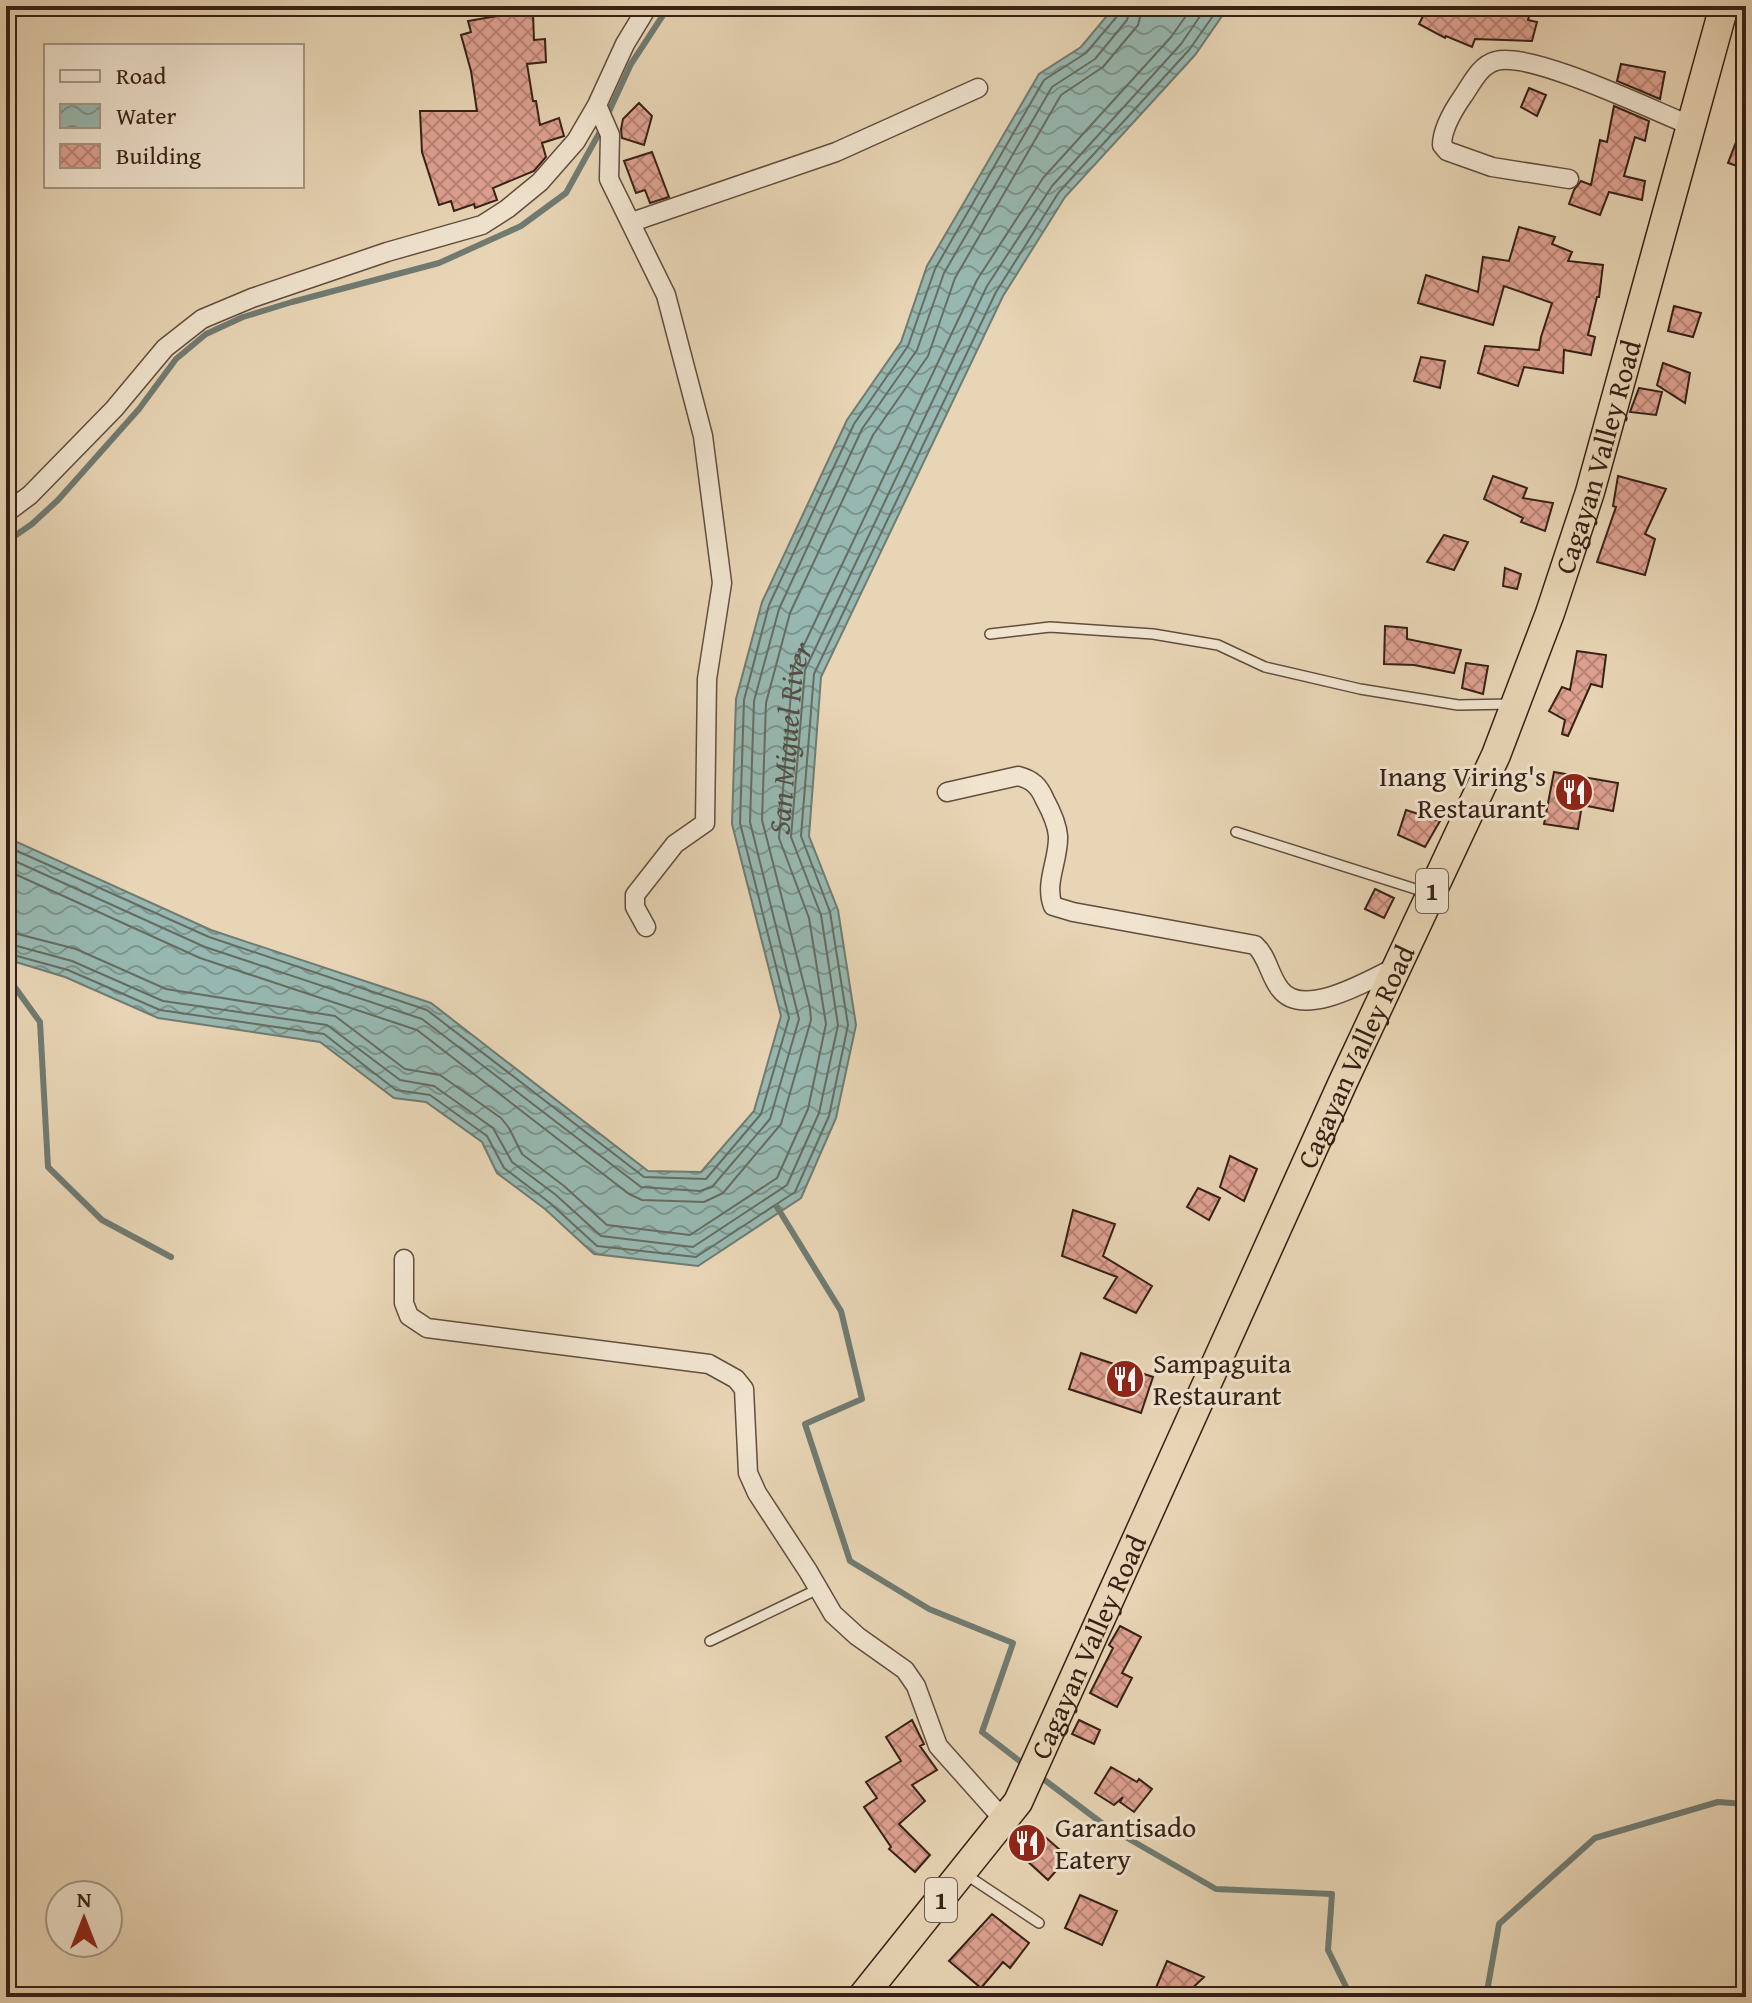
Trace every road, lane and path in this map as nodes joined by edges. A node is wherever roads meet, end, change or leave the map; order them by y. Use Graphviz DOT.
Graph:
graph roads {
  1 [pos="648,6"];
  2 [pos="1724,6"];
  3 [pos="978,88"];
  4 [pos="597,105"];
  5 [pos="1692,126"];
  6 [pos="1569,179"];
  7 [pos="632,222"];
  8 [pos="6,513"];
  9 [pos="990,634"];
  10 [pos="1515,704"];
  11 [pos="947,792"];
  12 [pos="1236,832"];
  13 [pos="1431,894"];
  14 [pos="646,927"];
  15 [pos="1396,967"];
  16 [pos="404,1259"];
  17 [pos="818,1589"];
  18 [pos="710,1641"];
  19 [pos="1011,1811"];
  20 [pos="962,1873"];
  21 [pos="1039,1923"];
  22 [pos="862,1997"];
  1 -- 4 [label="street"];
  2 -- 5 [label="highway, Cagayan Valley Road / 1"];
  3 -- 7 [label="street"];
  4 -- 7 [label="street"];
  4 -- 8 [label="street"];
  5 -- 6 [label="street"];
  5 -- 10 [label="highway, Cagayan Valley Road / 1"];
  7 -- 14 [label="street"];
  9 -- 10 [label="lane"];
  10 -- 13 [label="highway, Cagayan Valley Road / 1"];
  11 -- 15 [label="street"];
  12 -- 13 [label="lane"];
  13 -- 15 [label="highway, Cagayan Valley Road / 1"];
  15 -- 19 [label="highway, Cagayan Valley Road / 1"];
  16 -- 17 [label="street"];
  17 -- 18 [label="lane"];
  17 -- 19 [label="street"];
  19 -- 20 [label="highway, Cagayan Valley Road / 1"];
  20 -- 21 [label="lane"];
  20 -- 22 [label="highway, Cagayan Valley Road / 1"];
}
